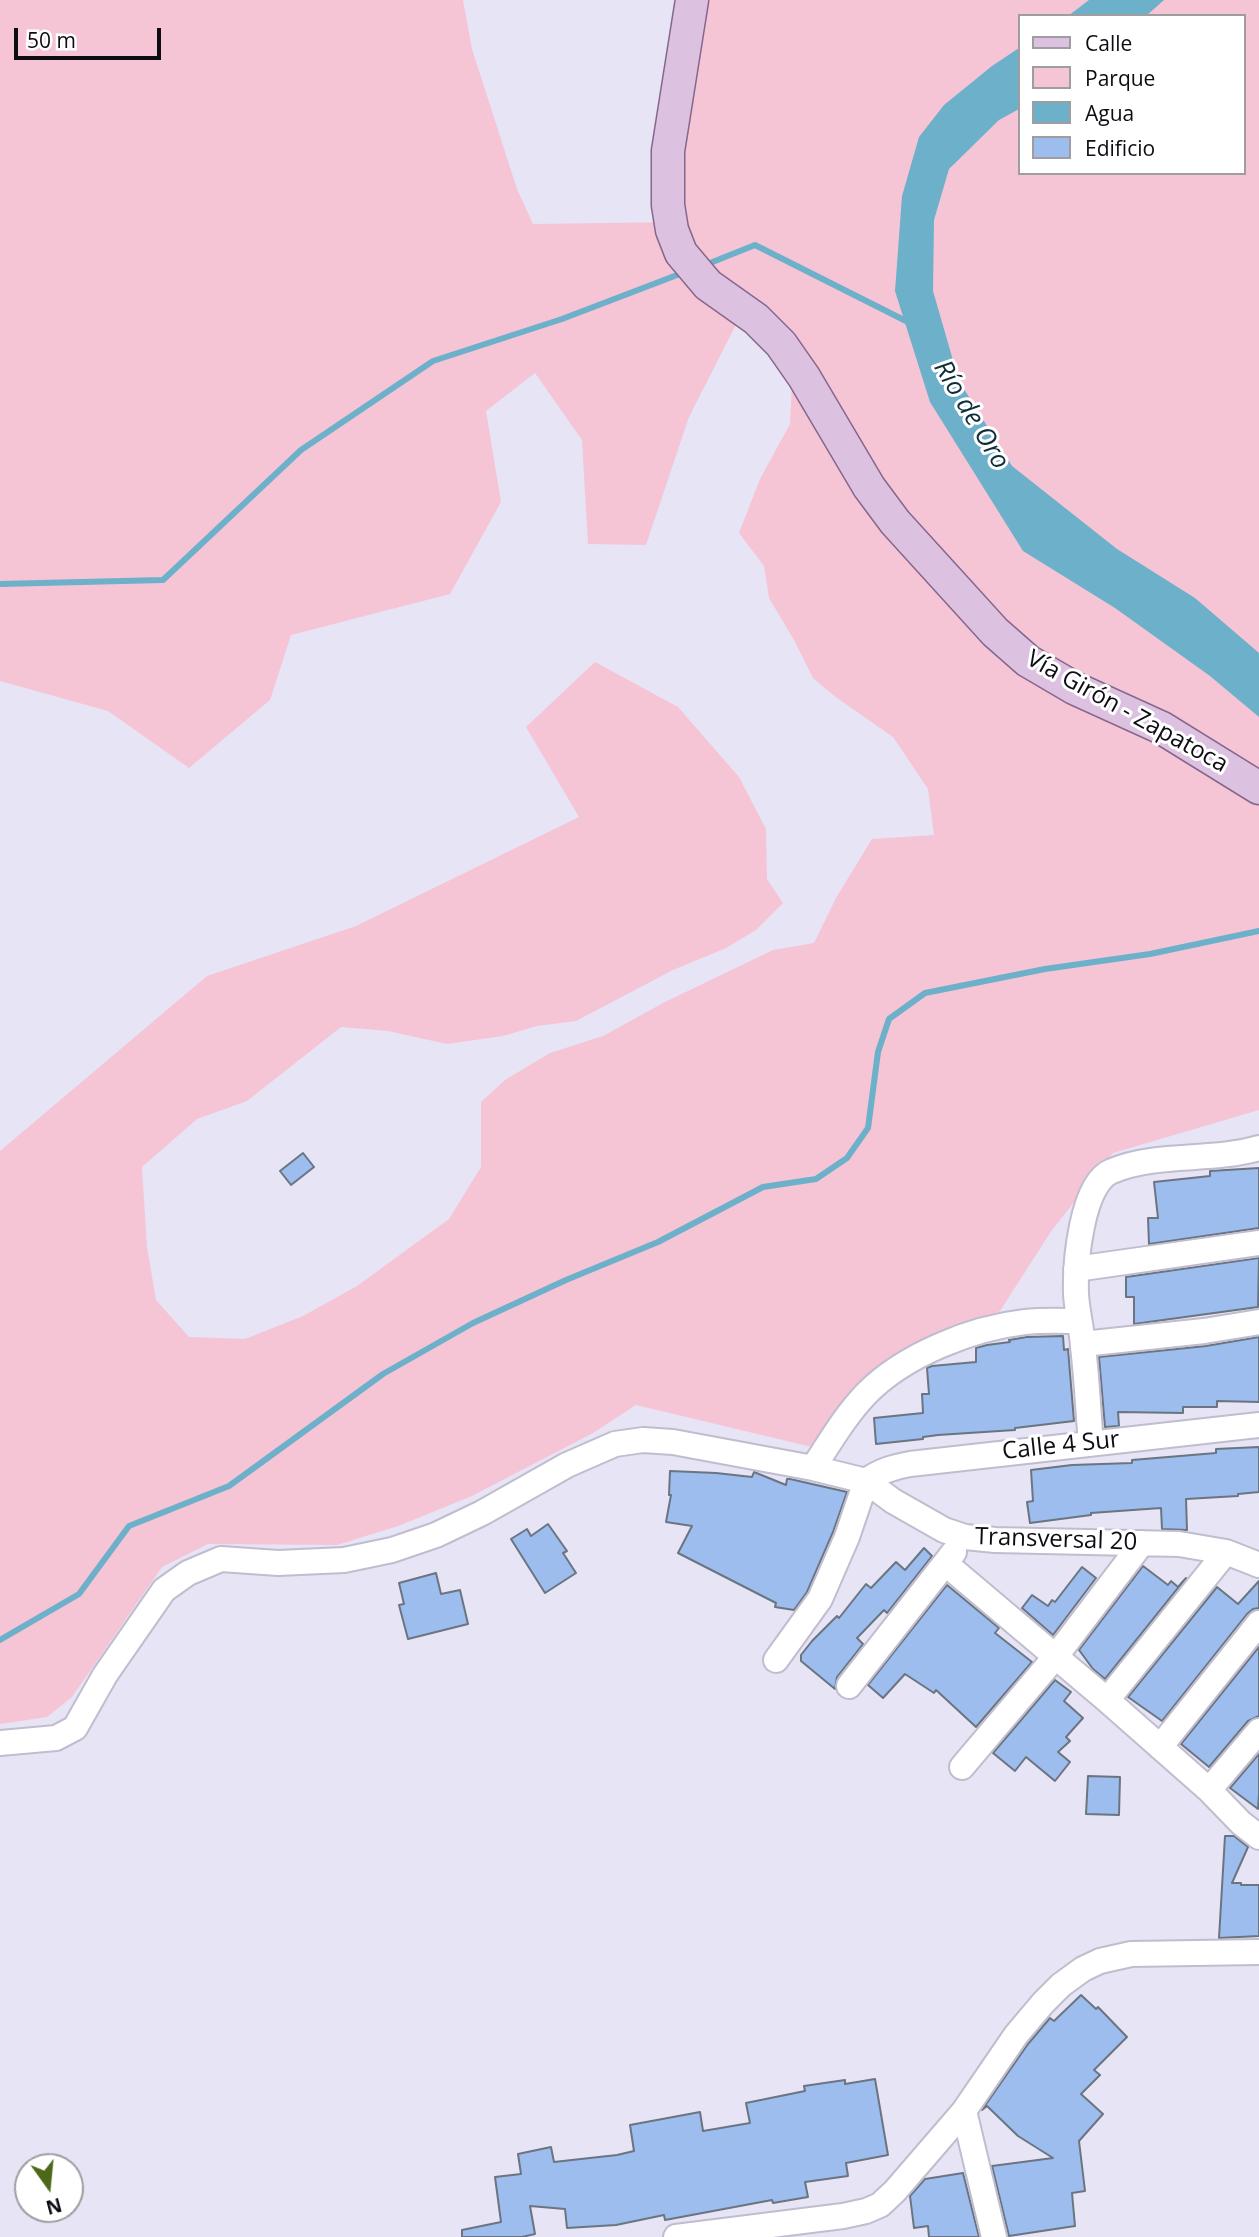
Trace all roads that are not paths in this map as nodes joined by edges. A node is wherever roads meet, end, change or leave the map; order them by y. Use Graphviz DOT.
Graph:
graph roads {
  1 [pos="692,0"];
  2 [pos="1259,788"];
  3 [pos="1259,1148"];
  4 [pos="1259,1243"];
  5 [pos="1076,1269"];
  6 [pos="1259,1322"];
  7 [pos="1081,1332"];
  8 [pos="1259,1425"];
  9 [pos="1091,1443"];
  10 [pos="813,1468"];
  11 [pos="866,1480"];
  12 [pos="965,1537"];
  13 [pos="1142,1543"];
  14 [pos="1226,1552"];
  15 [pos="946,1564"];
  16 [pos="1259,1565"];
  17 [pos="1259,1623"];
  18 [pos="1056,1656"];
  19 [pos="776,1660"];
  20 [pos="849,1686"];
  21 [pos="1107,1700"];
  22 [pos="1259,1731"];
  23 [pos="0,1743"];
  24 [pos="1160,1747"];
  25 [pos="962,1767"];
  26 [pos="1209,1790"];
  27 [pos="1259,1837"];
  28 [pos="1259,1952"];
  29 [pos="964,2111"];
  30 [pos="676,2237"];
  31 [pos="994,2237"];
  1 -- 2 [label="main road, Vía Girón - Zapatoca"];
  3 -- 5 [label="street"];
  4 -- 5 [label="street"];
  5 -- 7 [label="street"];
  6 -- 7 [label="street"];
  7 -- 9 [label="street"];
  7 -- 10 [label="street"];
  8 -- 9 [label="street, Calle 4 Sur"];
  9 -- 11 [label="street, Calle 4 Sur"];
  10 -- 11 [label="street"];
  10 -- 23 [label="street"];
  11 -- 12 [label="street, Transversal 20"];
  11 -- 19 [label="street"];
  12 -- 13 [label="street, Transversal 20"];
  12 -- 15 [label="street"];
  13 -- 14 [label="street, Transversal 20"];
  13 -- 18 [label="street"];
  14 -- 16 [label="street, Transversal 20"];
  14 -- 21 [label="street"];
  15 -- 18 [label="street"];
  15 -- 20 [label="street"];
  17 -- 24 [label="street"];
  18 -- 21 [label="street"];
  18 -- 25 [label="street"];
  21 -- 24 [label="street"];
  22 -- 26 [label="street"];
  24 -- 26 [label="street"];
  26 -- 27 [label="street"];
  28 -- 29 [label="street"];
  29 -- 30 [label="street"];
  29 -- 31 [label="street"];
}
